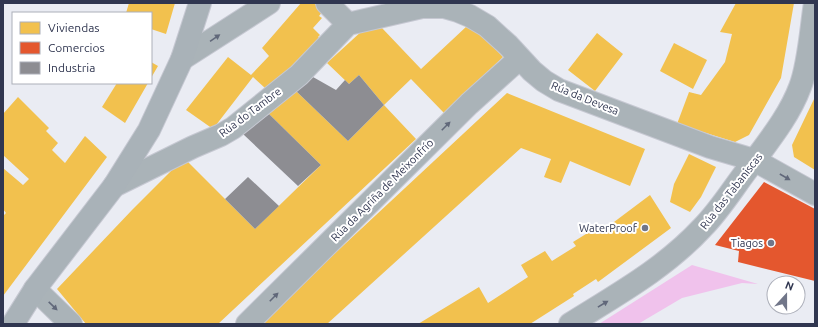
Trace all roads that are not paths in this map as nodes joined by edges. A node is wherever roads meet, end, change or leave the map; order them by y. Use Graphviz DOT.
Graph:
graph roads {
  1 [pos="200,3"];
  2 [pos="268,3"];
  3 [pos="327,3"];
  4 [pos="815,3"];
  5 [pos="348,24"];
  6 [pos="520,58"];
  7 [pos="182,59"];
  8 [pos="754,160"];
  9 [pos="114,186"];
  10 [pos="815,194"];
  11 [pos="35,289"];
  12 [pos="13,324"];
  13 [pos="71,324"];
  14 [pos="246,324"];
  15 [pos="570,324"];
  1 -- 7 [label="main road, Rúa do Tambre"];
  7 -- 2 [label="street, one-way"];
  3 -- 5 [label="street"];
  4 -- 8 [label="street, Rúa das Tabaniscas"];
  5 -- 6 [label="street, Rúa da Devesa"];
  5 -- 9 [label="street, Rúa do Tambre"];
  6 -- 8 [label="street, Rúa da Devesa"];
  14 -- 6 [label="street, Rúa da Agriña de Meixonfrío, one-way"];
  7 -- 9 [label="main road, Rúa do Tambre"];
  8 -- 10 [label="street, Rúa da Devesa, one-way"];
  15 -- 8 [label="street, Rúa das Tabaniscas, one-way"];
  9 -- 11 [label="main road, Rúa do Tambre"];
  11 -- 12 [label="main road, Rúa do Tambre"];
  11 -- 13 [label="street, one-way"];
}
